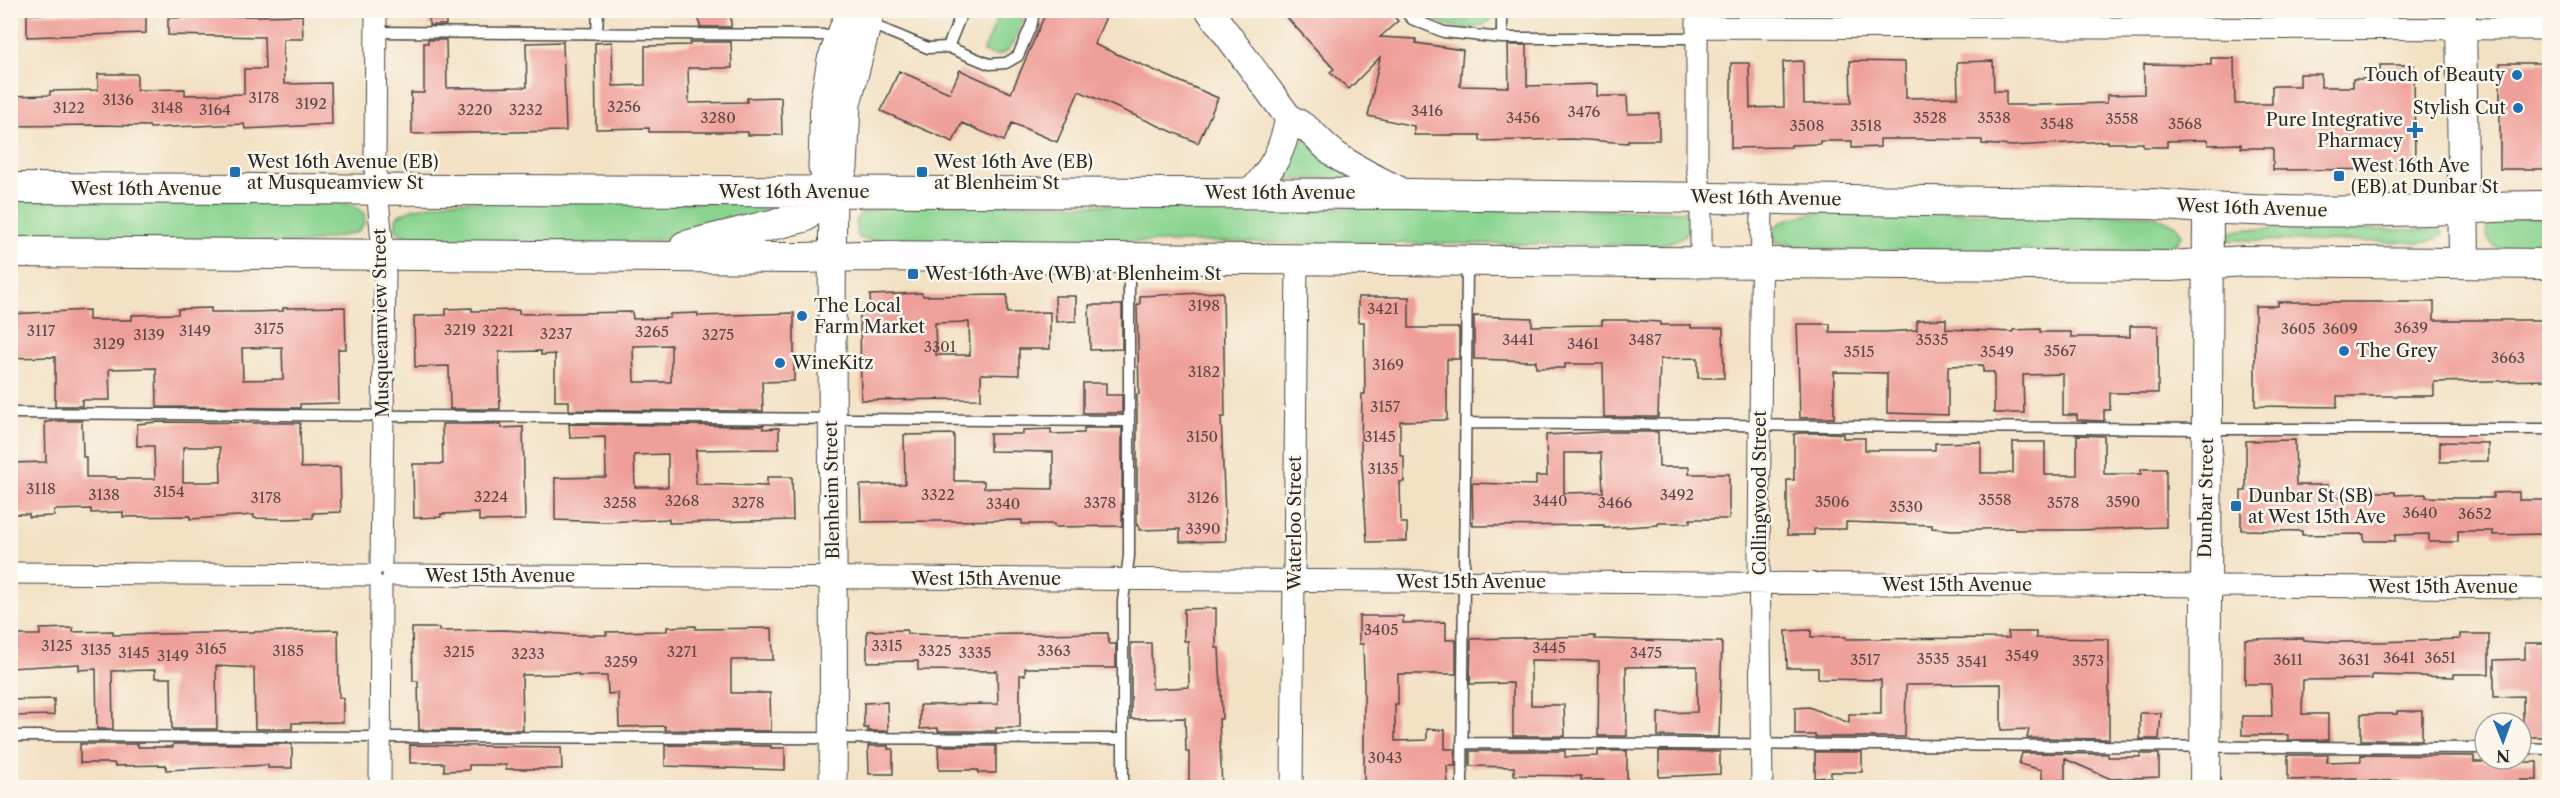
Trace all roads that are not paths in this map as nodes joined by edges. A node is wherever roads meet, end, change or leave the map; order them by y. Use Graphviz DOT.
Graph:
graph roads {
  1 [pos="376,10"];
  2 [pos="598,10"];
  3 [pos="963,10"];
  4 [pos="1034,10"];
  5 [pos="1209,10"];
  6 [pos="1404,10"];
  7 [pos="1502,10"];
  8 [pos="863,15"];
  9 [pos="2309,20"];
  10 [pos="2461,20"];
  11 [pos="1697,25"];
  12 [pos="2550,29"];
  13 [pos="376,32"];
  14 [pos="597,34"];
  15 [pos="1502,38"];
  16 [pos="839,40"];
  17 [pos="948,47"];
  18 [pos="1288,118"];
  19 [pos="10,188"];
  20 [pos="377,190"];
  21 [pos="833,192"];
  22 [pos="1250,194"];
  23 [pos="1407,194"];
  24 [pos="1701,198"];
  25 [pos="1762,198"];
  26 [pos="2550,206"];
  27 [pos="2463,208"];
  28 [pos="2208,209"];
  29 [pos="10,252"];
  30 [pos="383,255"];
  31 [pos="657,257"];
  32 [pos="832,257"];
  33 [pos="1129,259"];
  34 [pos="1297,259"];
  35 [pos="1467,261"];
  36 [pos="1701,261"];
  37 [pos="1761,262"];
  38 [pos="2464,263"];
  39 [pos="2209,264"];
  40 [pos="2550,264"];
  41 [pos="10,413"];
  42 [pos="384,415"];
  43 [pos="831,419"];
  44 [pos="1128,421"];
  45 [pos="1467,423"];
  46 [pos="1760,425"];
  47 [pos="2207,429"];
  48 [pos="2550,429"];
  49 [pos="10,573"];
  50 [pos="381,575"];
  51 [pos="834,578"];
  52 [pos="1126,579"];
  53 [pos="1295,581"];
  54 [pos="1464,582"];
  55 [pos="1760,584"];
  56 [pos="2205,586"];
  57 [pos="2550,588"];
  58 [pos="10,736"];
  59 [pos="380,736"];
  60 [pos="833,737"];
  61 [pos="1121,739"];
  62 [pos="1462,743"];
  63 [pos="1762,744"];
  64 [pos="2205,747"];
  65 [pos="2473,748"];
  66 [pos="2533,748"];
  67 [pos="2550,748"];
  68 [pos="380,788"];
  69 [pos="833,788"];
  70 [pos="1123,788"];
  71 [pos="1292,788"];
  72 [pos="1462,788"];
  73 [pos="1762,788"];
  74 [pos="2205,788"];
  1 -- 13 [label="street, Musqueamview Street"];
  2 -- 14 [label="lane"];
  3 -- 17 [label="lane"];
  4 -- 17 [label="lane"];
  5 -- 18 [label="street"];
  6 -- 15 [label="lane"];
  7 -- 15 [label="lane"];
  8 -- 16 [label="street, Blenheim Street"];
  8 -- 17 [label="lane"];
  8 -- 21 [label="street, Blenheim Street"];
  9 -- 10 [label="street"];
  9 -- 11 [label="street"];
  10 -- 12 [label="street"];
  10 -- 27 [label="main road"];
  11 -- 15 [label="lane"];
  11 -- 24 [label="street"];
  13 -- 14 [label="lane"];
  13 -- 20 [label="street, Musqueamview Street"];
  14 -- 16 [label="lane"];
  16 -- 21 [label="street, Blenheim Street"];
  18 -- 22 [label="street"];
  18 -- 23 [label="street"];
  19 -- 20 [label="main road, West 16th Avenue"];
  20 -- 21 [label="main road, West 16th Avenue"];
  20 -- 30 [label="street, Musqueamview Street"];
  21 -- 22 [label="main road, West 16th Avenue"];
  21 -- 31 [label="main road"];
  21 -- 32 [label="street, Blenheim Street"];
  22 -- 23 [label="main road, West 16th Avenue"];
  23 -- 24 [label="main road, West 16th Avenue"];
  24 -- 25 [label="main road, West 16th Avenue"];
  24 -- 36 [label="street"];
  25 -- 28 [label="main road, West 16th Avenue"];
  25 -- 37 [label="street, Collingwood Street"];
  26 -- 27 [label="main road, West 16th Avenue"];
  27 -- 28 [label="main road, West 16th Avenue"];
  27 -- 38 [label="main road"];
  28 -- 39 [label="main road, Dunbar Street"];
  29 -- 30 [label="main road"];
  30 -- 31 [label="main road"];
  30 -- 42 [label="street, Musqueamview Street"];
  31 -- 32 [label="main road"];
  32 -- 33 [label="main road"];
  32 -- 43 [label="street, Blenheim Street"];
  33 -- 34 [label="main road"];
  33 -- 44 [label="lane"];
  34 -- 35 [label="main road"];
  34 -- 53 [label="street, Waterloo Street"];
  35 -- 36 [label="main road"];
  35 -- 45 [label="lane"];
  36 -- 37 [label="main road"];
  37 -- 39 [label="main road"];
  37 -- 46 [label="street, Collingwood Street"];
  38 -- 39 [label="main road"];
  38 -- 40 [label="main road"];
  39 -- 47 [label="main road, Dunbar Street"];
  41 -- 42 [label="lane"];
  42 -- 43 [label="lane"];
  42 -- 50 [label="street, Musqueamview Street"];
  43 -- 44 [label="lane"];
  43 -- 51 [label="street, Blenheim Street"];
  44 -- 52 [label="lane"];
  45 -- 46 [label="lane"];
  45 -- 54 [label="lane"];
  46 -- 47 [label="lane"];
  46 -- 55 [label="street, Collingwood Street"];
  47 -- 48 [label="lane"];
  47 -- 56 [label="main road, Dunbar Street"];
  49 -- 50 [label="street, West 15th Avenue"];
  50 -- 51 [label="street, West 15th Avenue"];
  50 -- 59 [label="street, Musqueamview Street"];
  51 -- 52 [label="street, West 15th Avenue"];
  51 -- 60 [label="street, Blenheim Street"];
  52 -- 53 [label="street, West 15th Avenue"];
  52 -- 61 [label="lane"];
  53 -- 54 [label="street, West 15th Avenue"];
  53 -- 71 [label="street, Waterloo Street"];
  54 -- 55 [label="street, West 15th Avenue"];
  54 -- 62 [label="lane"];
  55 -- 56 [label="street, West 15th Avenue"];
  55 -- 63 [label="street, Collingwood Street"];
  56 -- 57 [label="street, West 15th Avenue"];
  56 -- 64 [label="main road, Dunbar Street"];
  58 -- 59 [label="lane"];
  59 -- 60 [label="lane"];
  59 -- 68 [label="street, Musqueamview Street"];
  60 -- 61 [label="lane"];
  60 -- 69 [label="street, Blenheim Street"];
  61 -- 70 [label="lane"];
  62 -- 63 [label="lane"];
  62 -- 72 [label="lane"];
  63 -- 64 [label="lane"];
  63 -- 73 [label="street, Collingwood Street"];
  64 -- 65 [label="lane"];
  64 -- 74 [label="main road, Dunbar Street"];
  66 -- 67 [label="lane"];
}
